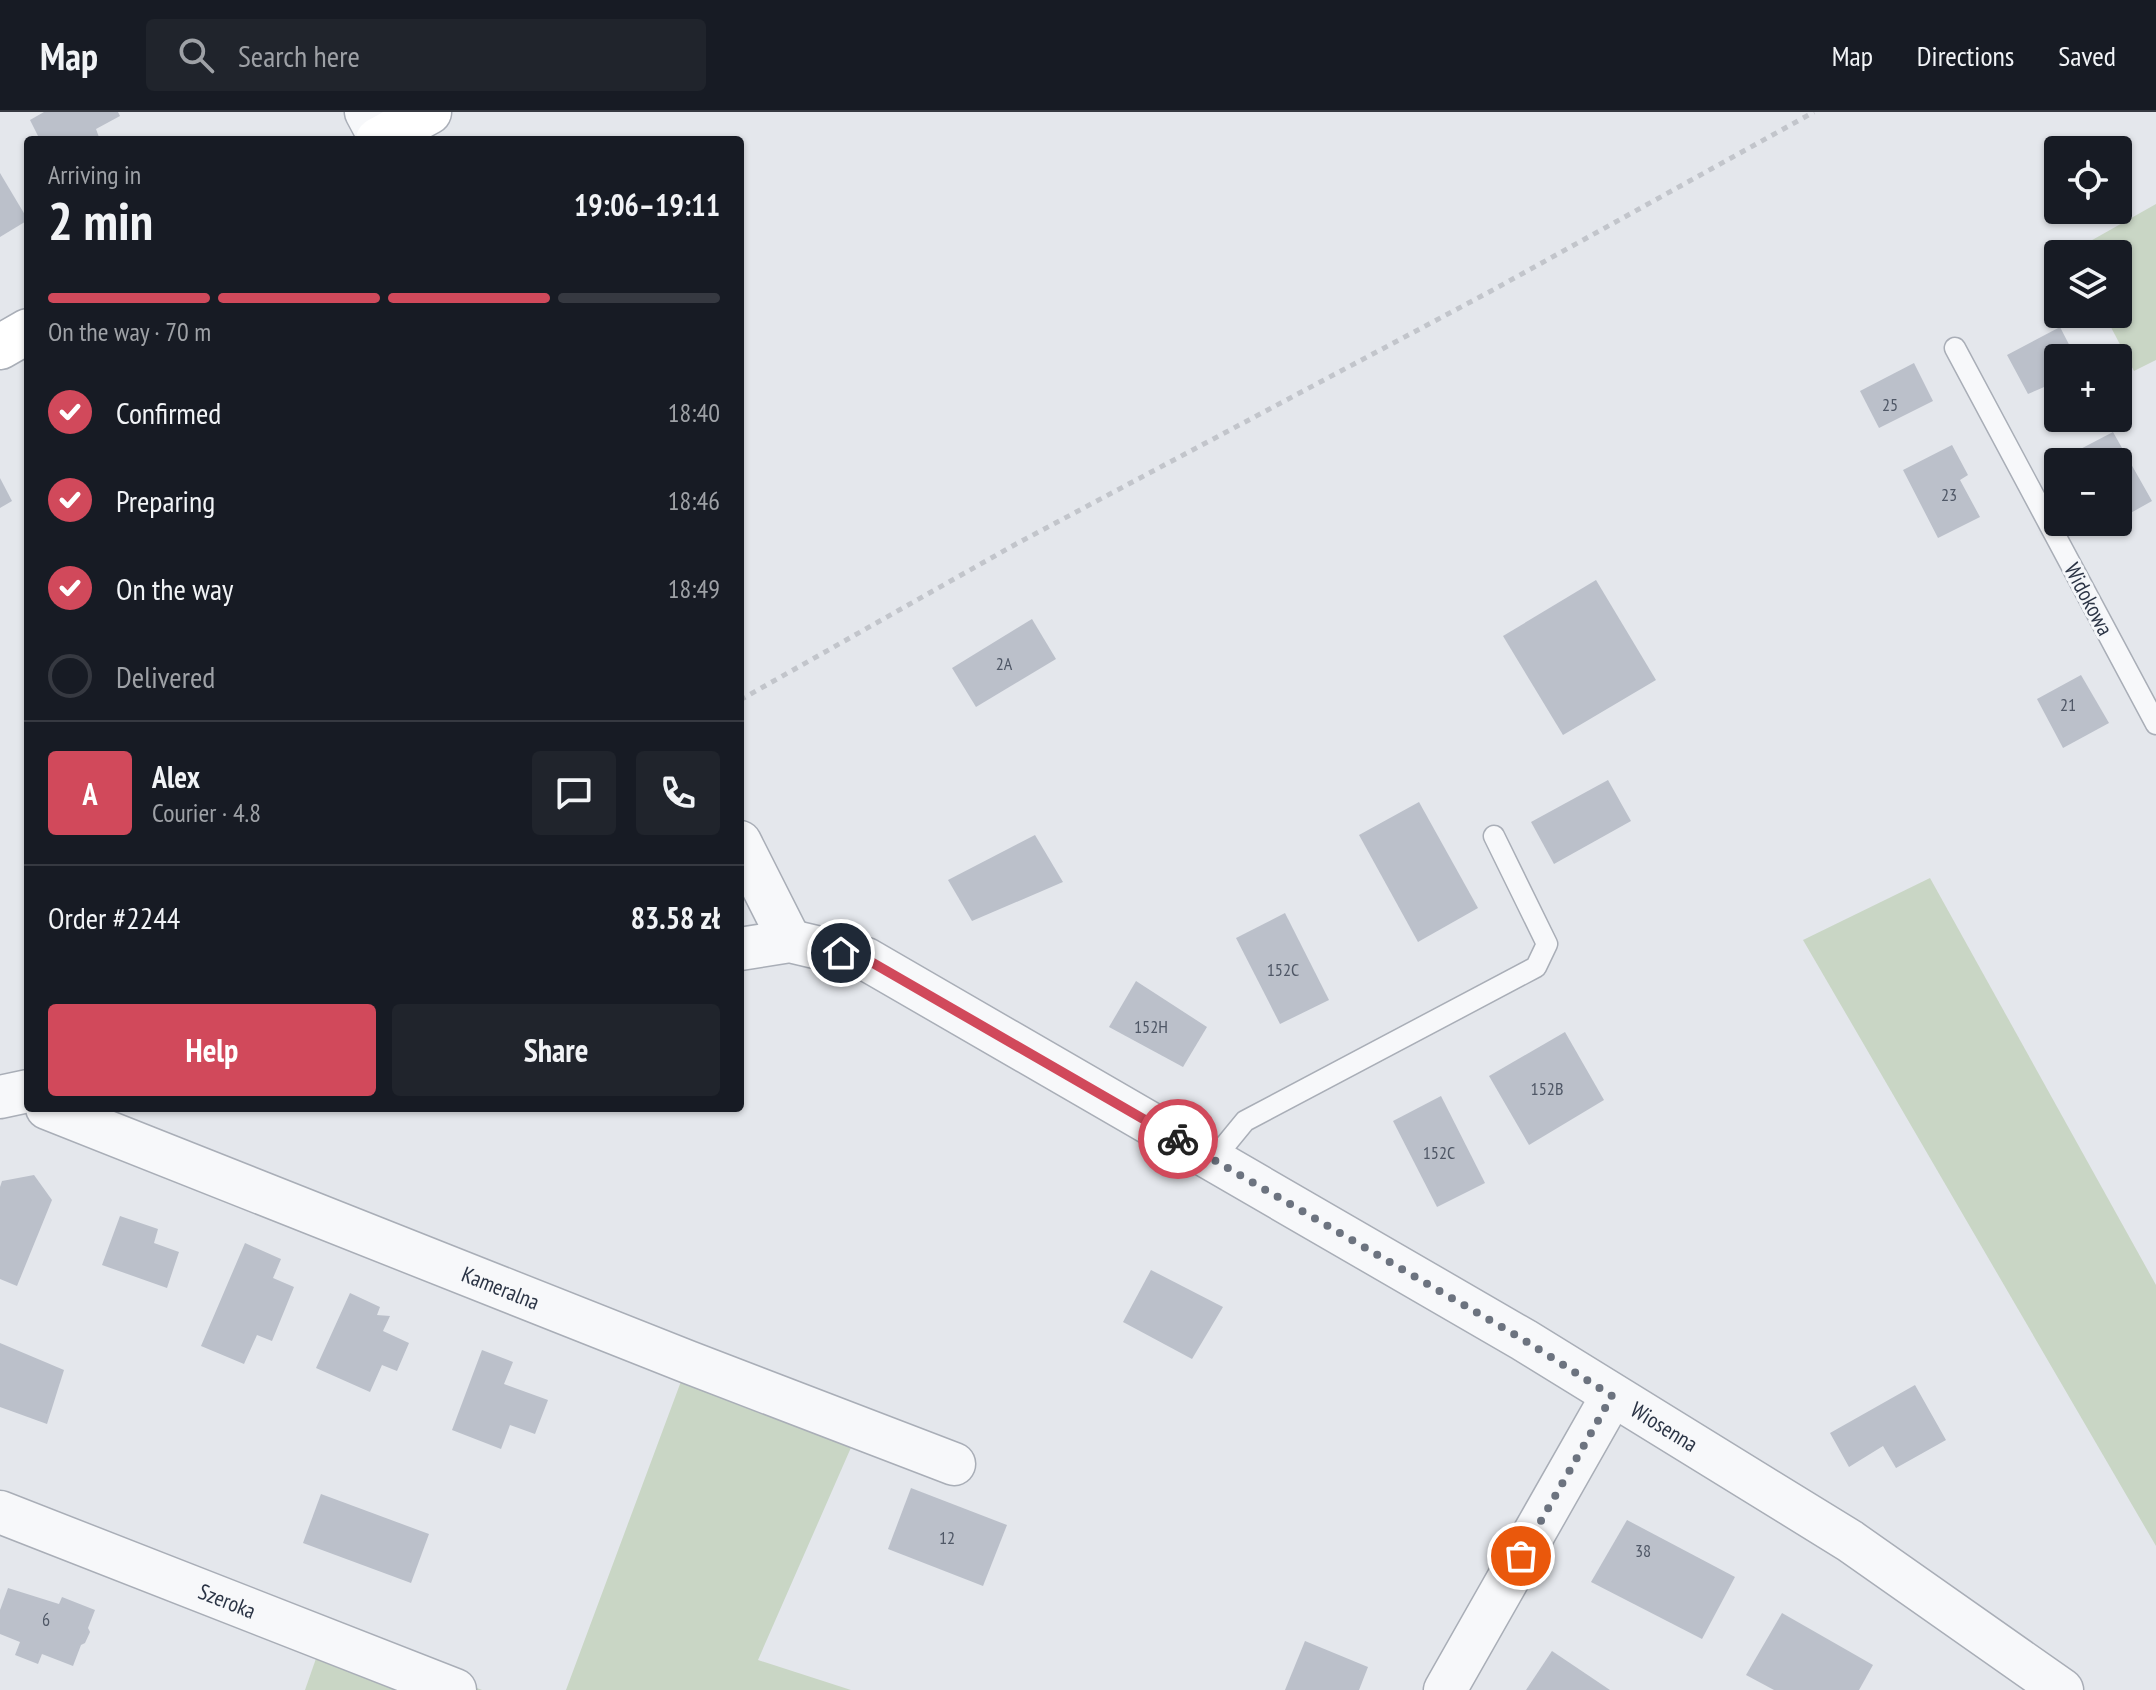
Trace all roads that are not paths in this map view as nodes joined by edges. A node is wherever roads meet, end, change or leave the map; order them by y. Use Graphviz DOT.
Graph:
graph roads {
  1 [pos="429,112"];
  2 [pos="376,133"];
  3 [pos="24,333"];
  4 [pos="0,347"];
  5 [pos="1955,348"];
  6 [pos="2156,724"];
  7 [pos="1494,836"];
  8 [pos="744,850"];
  9 [pos="790,941"];
  10 [pos="744,948"];
  11 [pos="58,1112"];
  12 [pos="1213,1160"];
  13 [pos="1612,1396"];
  14 [pos="954,1464"];
  15 [pos="0,1512"];
  16 [pos="455,1690"];
  17 [pos="1445,1690"];
  18 [pos="2062,1690"];
  1 -- 2 [label="street"];
  3 -- 4 [label="street"];
  5 -- 6 [label="lane, Widokowa"];
  7 -- 12 [label="lane"];
  8 -- 9 [label="street"];
  9 -- 10 [label="street, Wiosenna"];
  9 -- 12 [label="street, Wiosenna"];
  11 -- 14 [label="street, Kameralna"];
  12 -- 13 [label="street, Wiosenna"];
  13 -- 17 [label="street"];
  13 -- 18 [label="street, Wiosenna"];
  15 -- 16 [label="street, Szeroka"];
}
